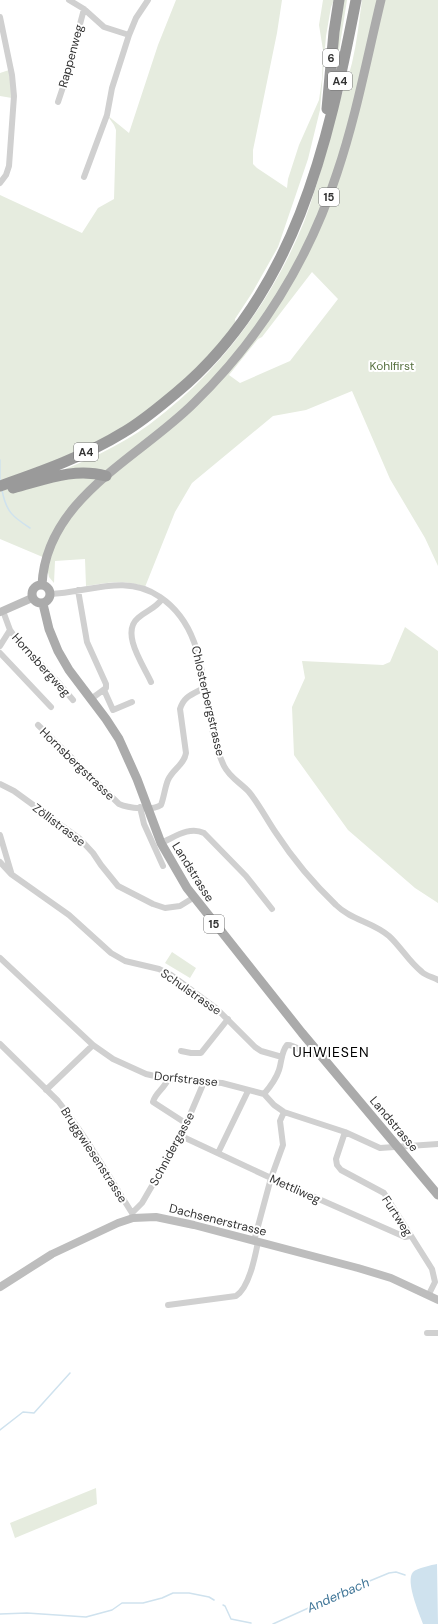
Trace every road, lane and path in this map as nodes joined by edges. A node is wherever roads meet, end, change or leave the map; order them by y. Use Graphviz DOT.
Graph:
graph roads {
  1 [pos="69,0"];
  2 [pos="148,0"];
  3 [pos="339,0"];
  4 [pos="356,0"];
  5 [pos="381,0"];
  6 [pos="84,10"];
  7 [pos="0,17"];
  8 [pos="129,35"];
  9 [pos="58,102"];
  10 [pos="319,161"];
  11 [pos="84,177"];
  12 [pos="0,183"];
  13 [pos="102,475"];
  14 [pos="22,482"];
  15 [pos="0,486"];
  16 [pos="0,492"];
  17 [pos="42,585"];
  18 [pos="78,590"];
  19 [pos="50,594"];
  20 [pos="32,598"];
  21 [pos="162,599"];
  22 [pos="43,604"];
  23 [pos="2,611"];
  24 [pos="10,630"];
  25 [pos="0,646"];
  26 [pos="0,653"];
  27 [pos="151,682"];
  28 [pos="204,688"];
  29 [pos="104,690"];
  30 [pos="91,699"];
  31 [pos="73,700"];
  32 [pos="132,702"];
  33 [pos="51,708"];
  34 [pos="38,725"];
  35 [pos="0,784"];
  36 [pos="143,807"];
  37 [pos="0,835"];
  38 [pos="161,843"];
  39 [pos="0,862"];
  40 [pos="163,866"];
  41 [pos="11,874"];
  42 [pos="194,898"];
  43 [pos="272,909"];
  44 [pos="0,958"];
  45 [pos="438,980"];
  46 [pos="228,1019"];
  47 [pos="0,1044"];
  48 [pos="93,1045"];
  49 [pos="181,1051"];
  50 [pos="318,1052"];
  51 [pos="282,1057"];
  52 [pos="168,1079"];
  53 [pos="204,1082"];
  54 [pos="46,1090"];
  55 [pos="248,1091"];
  56 [pos="264,1094"];
  57 [pos="284,1112"];
  58 [pos="187,1124"];
  59 [pos="345,1132"];
  60 [pos="180,1136"];
  61 [pos="438,1144"];
  62 [pos="398,1147"];
  63 [pos="218,1153"];
  64 [pos="271,1178"];
  65 [pos="438,1195"];
  66 [pos="133,1216"];
  67 [pos="410,1236"];
  68 [pos="256,1242"];
  69 [pos="0,1287"];
  70 [pos="429,1294"];
  71 [pos="438,1300"];
  72 [pos="168,1305"];
  73 [pos="427,1333"];
  74 [pos="438,1333"];
  1 -- 6 [label="street"];
  2 -- 8 [label="street"];
  3 -- 10 [label="highway, 6"];
  4 -- 10 [label="highway, A4"];
  5 -- 13 [label="main road, 15"];
  6 -- 8 [label="street"];
  6 -- 9 [label="street, Rappenweg"];
  7 -- 12 [label="street"];
  8 -- 11 [label="street"];
  10 -- 14 [label="highway, A4"];
  13 -- 14 [label="highway"];
  13 -- 17 [label="main road, 15"];
  14 -- 15 [label="highway, A4"];
  14 -- 16 [label="highway"];
  17 -- 19 [label="main road"];
  17 -- 20 [label="main road"];
  18 -- 19 [label="street, Chlosterbergstrasse"];
  18 -- 21 [label="street, Chlosterbergstrasse"];
  18 -- 29 [label="street"];
  19 -- 22 [label="main road"];
  20 -- 22 [label="main road"];
  20 -- 23 [label="street"];
  21 -- 27 [label="street"];
  21 -- 28 [label="street, Chlosterbergstrasse"];
  22 -- 30 [label="main road, Landstrasse / 15"];
  23 -- 24 [label="street, Hornsbergweg"];
  24 -- 25 [label="street, Hornsbergweg"];
  24 -- 31 [label="street, Hornsbergweg"];
  26 -- 33 [label="street, Hornsbergweg"];
  28 -- 36 [label="street"];
  28 -- 45 [label="street, Chlosterbergstrasse"];
  29 -- 30 [label="street"];
  29 -- 32 [label="street"];
  30 -- 36 [label="main road, Landstrasse / 15"];
  34 -- 36 [label="street, Hornsbergstrasse"];
  35 -- 42 [label="street, Zöllistrasse"];
  36 -- 38 [label="main road, Landstrasse / 15"];
  36 -- 40 [label="street"];
  37 -- 41 [label="street"];
  38 -- 42 [label="main road, Landstrasse / 15"];
  38 -- 43 [label="street"];
  39 -- 41 [label="street, Schulstrasse"];
  41 -- 46 [label="street, Schulstrasse"];
  42 -- 50 [label="main road, Landstrasse / 15"];
  44 -- 48 [label="street, Dorfstrasse"];
  46 -- 49 [label="street"];
  46 -- 51 [label="street, Schulstrasse"];
  47 -- 54 [label="street, Bruggwiesenstrasse"];
  48 -- 52 [label="street, Dorfstrasse"];
  48 -- 54 [label="street"];
  50 -- 51 [label="street"];
  50 -- 62 [label="main road, Landstrasse / 15"];
  51 -- 56 [label="street"];
  52 -- 53 [label="street, Dorfstrasse"];
  52 -- 58 [label="street"];
  53 -- 55 [label="street, Dorfstrasse"];
  53 -- 58 [label="street, Schnidergasse"];
  54 -- 66 [label="street, Bruggwiesenstrasse"];
  55 -- 56 [label="street, Dorfstrasse"];
  55 -- 63 [label="street"];
  56 -- 57 [label="street"];
  57 -- 59 [label="street"];
  57 -- 64 [label="street"];
  58 -- 60 [label="street, Schnidergasse"];
  59 -- 62 [label="street"];
  59 -- 67 [label="street, Furtweg"];
  60 -- 63 [label="street, Mettliweg"];
  60 -- 66 [label="street, Schnidergasse"];
  61 -- 62 [label="street"];
  62 -- 65 [label="main road, Landstrasse / 15"];
  63 -- 64 [label="street, Mettliweg"];
  64 -- 67 [label="street, Mettliweg"];
  64 -- 68 [label="street"];
  66 -- 68 [label="street, Dachsenerstrasse"];
  66 -- 69 [label="street, Dachsenerstrasse"];
  67 -- 70 [label="street, Furtweg"];
  68 -- 70 [label="street, Dachsenerstrasse"];
  68 -- 72 [label="street"];
  70 -- 71 [label="street, Dachsenerstrasse"];
  73 -- 74 [label="street"];
}
